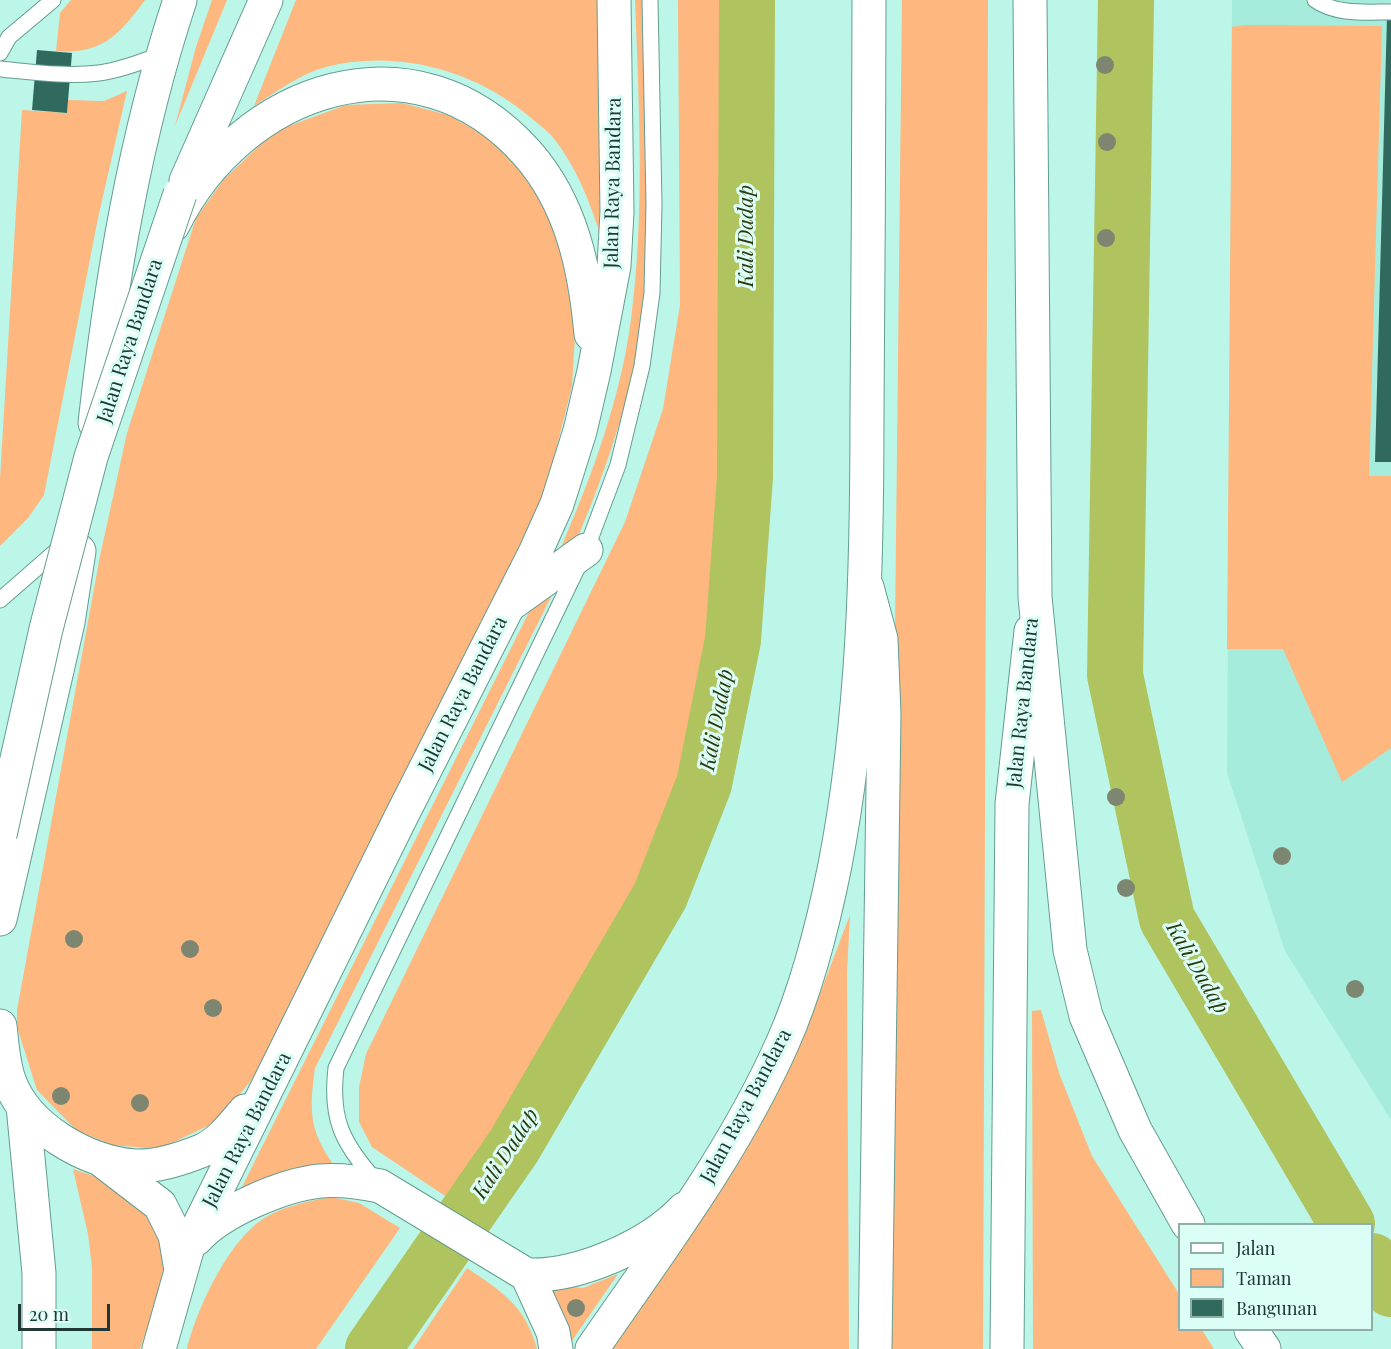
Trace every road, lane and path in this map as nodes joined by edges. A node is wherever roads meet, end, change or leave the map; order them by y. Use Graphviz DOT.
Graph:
graph roads {
  1 [pos="53,0"];
  2 [pos="180,0"];
  3 [pos="266,0"];
  4 [pos="614,0"];
  5 [pos="650,0"];
  6 [pos="869,0"];
  7 [pos="1030,0"];
  8 [pos="1315,0"];
  9 [pos="1391,12"];
  10 [pos="0,53"];
  11 [pos="162,54"];
  12 [pos="0,69"];
  13 [pos="594,371"];
  14 [pos="96,415"];
  15 [pos="83,526"];
  16 [pos="586,550"];
  17 [pos="867,585"];
  18 [pos="1035,597"];
  19 [pos="0,600"];
  20 [pos="508,606"];
  21 [pos="0,835"];
  22 [pos="0,919"];
  23 [pos="0,1026"];
  24 [pos="288,1048"];
  25 [pos="23,1106"];
  26 [pos="99,1158"];
  27 [pos="386,1190"];
  28 [pos="702,1191"];
  29 [pos="1187,1223"];
  30 [pos="184,1261"];
  31 [pos="521,1271"];
  32 [pos="1252,1331"];
  33 [pos="39,1349"];
  34 [pos="159,1349"];
  35 [pos="556,1349"];
  36 [pos="592,1349"];
  37 [pos="875,1349"];
  38 [pos="1007,1349"];
  39 [pos="1264,1349"];
  1 -- 10 [label="lane"];
  2 -- 11 [label="street"];
  3 -- 21 [label="street, Jalan Raya Bandara, bridge"];
  4 -- 13 [label="street, Jalan Raya Bandara"];
  5 -- 16 [label="lane"];
  6 -- 17 [label="street, Jalan Raya Bandara"];
  7 -- 18 [label="street, Jalan Raya Bandara"];
  8 -- 9 [label="lane"];
  11 -- 12 [label="lane"];
  11 -- 14 [label="street"];
  13 -- 14 [label="street"];
  13 -- 20 [label="street, Jalan Raya Bandara"];
  14 -- 15 [label="street"];
  15 -- 19 [label="lane"];
  15 -- 22 [label="street"];
  16 -- 20 [label="street"];
  16 -- 27 [label="lane"];
  17 -- 28 [label="street, Jalan Raya Bandara"];
  17 -- 37 [label="street, Jalan Raya Bandara"];
  18 -- 29 [label="street, Jalan Raya Bandara"];
  18 -- 38 [label="street, Jalan Raya Bandara"];
  20 -- 24 [label="street, Jalan Raya Bandara"];
  23 -- 25 [label="street"];
  24 -- 26 [label="street"];
  24 -- 30 [label="street, Jalan Raya Bandara"];
  25 -- 26 [label="street"];
  25 -- 33 [label="street"];
  26 -- 30 [label="street"];
  27 -- 30 [label="street"];
  27 -- 31 [label="street"];
  28 -- 31 [label="street"];
  28 -- 36 [label="street, Jalan Raya Bandara"];
  30 -- 34 [label="street, Jalan Raya Bandara"];
  31 -- 35 [label="street"];
  32 -- 39 [label="street"];
}
